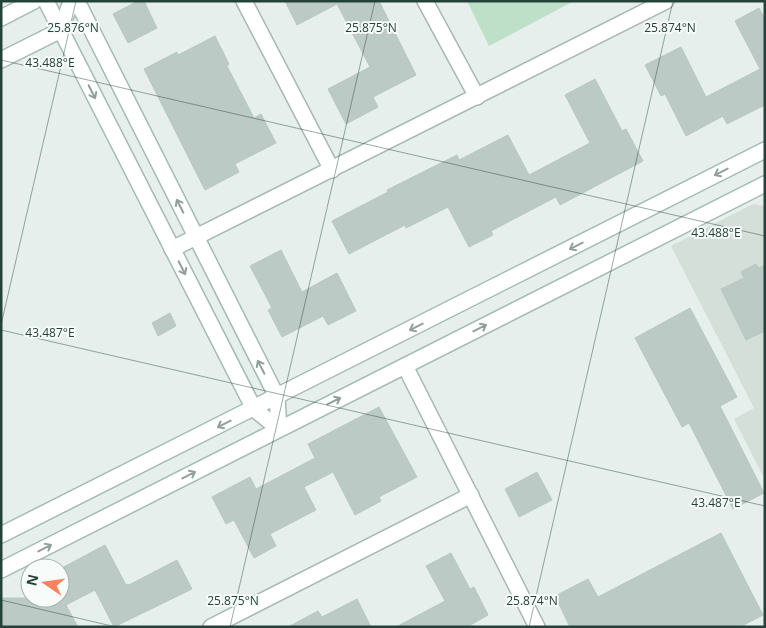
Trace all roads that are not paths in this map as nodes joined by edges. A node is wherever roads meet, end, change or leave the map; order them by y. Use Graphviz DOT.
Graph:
graph roads {
  1 [pos="34,1"];
  2 [pos="46,1"];
  3 [pos="71,1"];
  4 [pos="77,1"];
  5 [pos="244,1"];
  6 [pos="425,1"];
  7 [pos="666,1"];
  8 [pos="1,18"];
  9 [pos="61,30"];
  10 [pos="1,60"];
  11 [pos="476,96"];
  12 [pos="764,152"];
  13 [pos="332,170"];
  14 [pos="765,184"];
  15 [pos="196,238"];
  16 [pos="172,250"];
  17 [pos="405,366"];
  18 [pos="277,397"];
  19 [pos="254,409"];
  20 [pos="278,429"];
  21 [pos="470,495"];
  22 [pos="1,535"];
  23 [pos="1,570"];
  24 [pos="211,627"];
  25 [pos="537,627"];
  1 -- 8 [label="street"];
  2 -- 9 [label="street"];
  3 -- 9 [label="street"];
  15 -- 4 [label="street, one-way"];
  5 -- 13 [label="street"];
  6 -- 11 [label="street"];
  7 -- 11 [label="street"];
  9 -- 10 [label="street"];
  9 -- 16 [label="street, one-way"];
  11 -- 13 [label="street"];
  12 -- 18 [label="street, one-way"];
  13 -- 15 [label="street"];
  17 -- 14 [label="street, one-way"];
  15 -- 16 [label="street"];
  18 -- 15 [label="street, one-way"];
  16 -- 19 [label="street, one-way"];
  20 -- 17 [label="street, one-way"];
  17 -- 21 [label="street"];
  18 -- 19 [label="street"];
  18 -- 20 [label="street"];
  19 -- 20 [label="street"];
  19 -- 22 [label="street, one-way"];
  23 -- 20 [label="street, one-way"];
  21 -- 24 [label="street"];
  21 -- 25 [label="street"];
}
